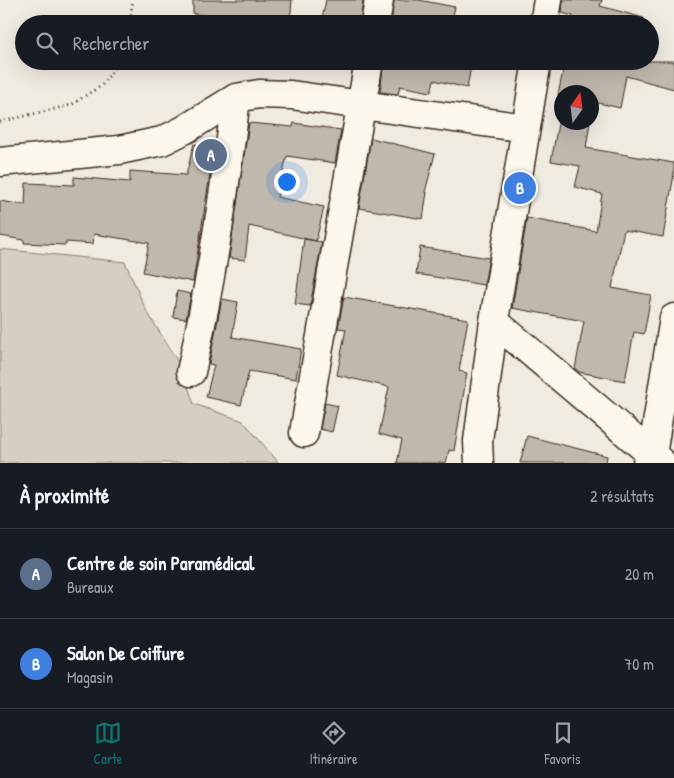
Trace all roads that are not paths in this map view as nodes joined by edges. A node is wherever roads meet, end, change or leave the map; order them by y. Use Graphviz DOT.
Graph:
graph roads {
  1 [pos="379,0"];
  2 [pos="548,0"];
  3 [pos="376,15"];
  4 [pos="546,15"];
  5 [pos="368,70"];
  6 [pos="536,70"];
  7 [pos="236,98"];
  8 [pos="362,106"];
  9 [pos="526,128"];
  10 [pos="0,162"];
  11 [pos="674,318"];
  12 [pos="494,321"];
  13 [pos="191,372"];
  14 [pos="304,434"];
  15 [pos="654,460"];
  16 [pos="479,463"];
  1 -- 3 [label="street"];
  2 -- 4 [label="street"];
  5 -- 8 [label="street"];
  6 -- 9 [label="street"];
  7 -- 8 [label="street"];
  7 -- 10 [label="street"];
  7 -- 13 [label="street"];
  8 -- 9 [label="street"];
  8 -- 14 [label="street"];
  9 -- 12 [label="street"];
  11 -- 15 [label="street"];
  12 -- 15 [label="street"];
  12 -- 16 [label="street"];
}
